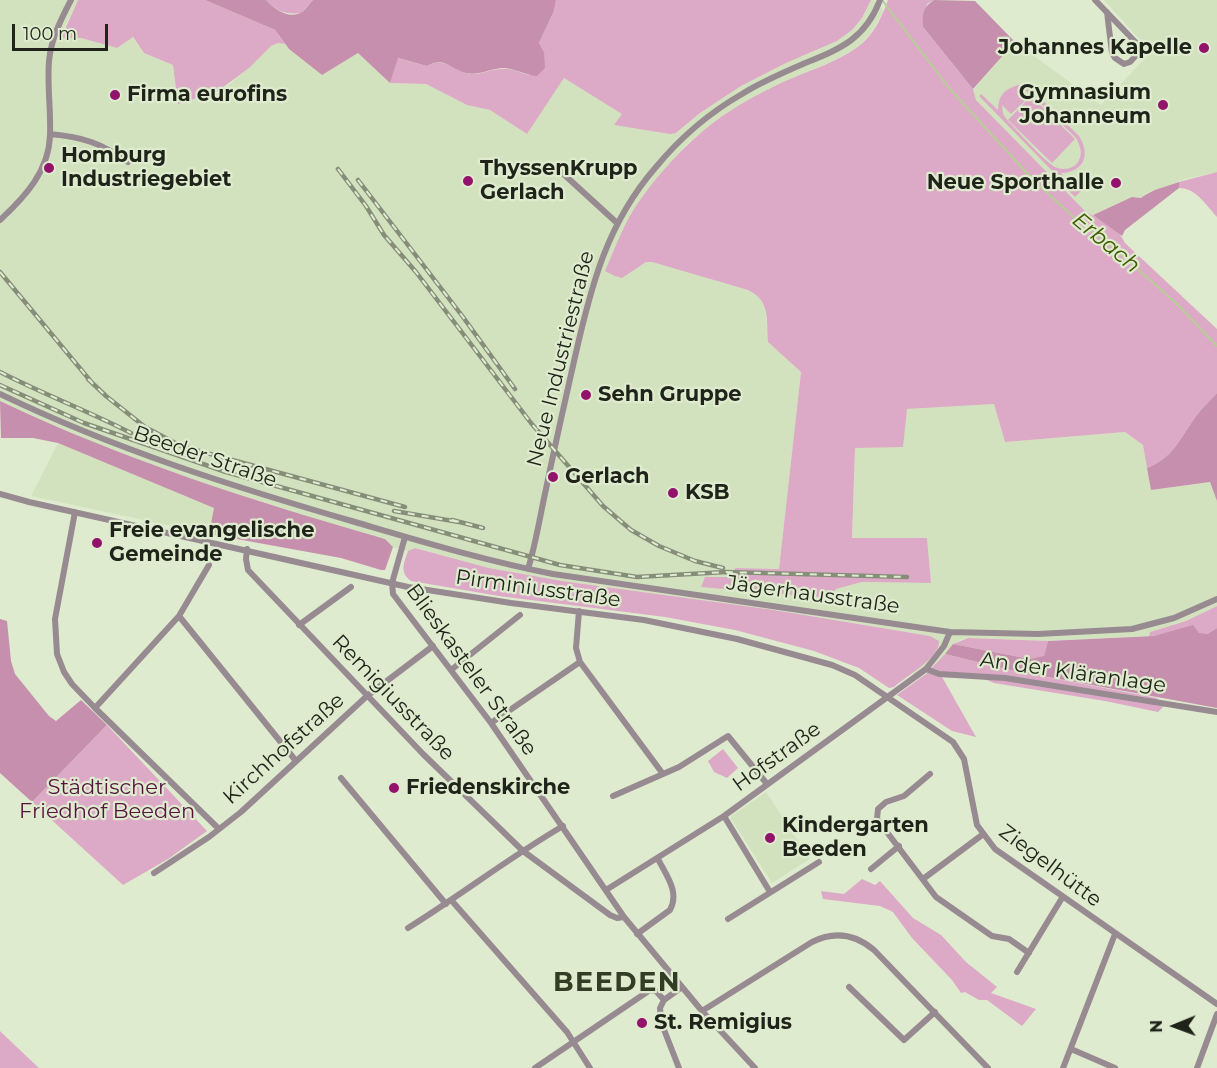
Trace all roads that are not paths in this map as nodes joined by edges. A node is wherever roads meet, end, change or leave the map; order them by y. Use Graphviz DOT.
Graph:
graph roads {
  1 [pos="71,0"];
  2 [pos="1095,0"];
  3 [pos="879,2"];
  4 [pos="1107,12"];
  5 [pos="50,134"];
  6 [pos="128,162"];
  7 [pos="558,169"];
  8 [pos="0,220"];
  9 [pos="617,223"];
  10 [pos="0,394"];
  11 [pos="0,494"];
  12 [pos="75,512"];
  13 [pos="405,537"];
  14 [pos="247,549"];
  15 [pos="209,565"];
  16 [pos="528,569"];
  17 [pos="392,583"];
  18 [pos="351,587"];
  19 [pos="1217,598"];
  20 [pos="579,610"];
  21 [pos="520,615"];
  22 [pos="180,616"];
  23 [pos="299,625"];
  24 [pos="950,632"];
  25 [pos="433,646"];
  26 [pos="580,662"];
  27 [pos="926,669"];
  28 [pos="451,670"];
  29 [pos="367,696"];
  30 [pos="887,698"];
  31 [pos="95,708"];
  32 [pos="1217,712"];
  33 [pos="491,723"];
  34 [pos="296,761"];
  35 [pos="663,774"];
  36 [pos="930,774"];
  37 [pos="341,778"];
  38 [pos="767,784"];
  39 [pos="613,796"];
  40 [pos="724,816"];
  41 [pos="563,826"];
  42 [pos="219,829"];
  43 [pos="982,835"];
  44 [pos="899,846"];
  45 [pos="523,851"];
  46 [pos="658,859"];
  47 [pos="819,862"];
  48 [pos="871,869"];
  49 [pos="154,873"];
  50 [pos="923,879"];
  51 [pos="606,890"];
  52 [pos="770,892"];
  53 [pos="1062,898"];
  54 [pos="449,902"];
  55 [pos="624,917"];
  56 [pos="728,919"];
  57 [pos="408,928"];
  58 [pos="637,934"];
  59 [pos="1115,934"];
  60 [pos="1029,953"];
  61 [pos="1017,972"];
  62 [pos="682,987"];
  63 [pos="849,987"];
  64 [pos="664,1000"];
  65 [pos="1217,1004"];
  66 [pos="702,1011"];
  67 [pos="935,1012"];
  68 [pos="1217,1014"];
  69 [pos="573,1041"];
  70 [pos="1071,1049"];
  71 [pos="535,1068"];
  72 [pos="590,1068"];
  73 [pos="679,1068"];
  74 [pos="755,1068"];
  75 [pos="988,1068"];
  76 [pos="1063,1068"];
  77 [pos="1115,1068"];
  78 [pos="1197,1068"];
  1 -- 5 [label="street"];
  2 -- 4 [label="street"];
  3 -- 9 [label="street, Neue Industriestraße"];
  4 -- 4 [label="street"];
  5 -- 6 [label="street"];
  5 -- 8 [label="street"];
  7 -- 9 [label="street"];
  9 -- 16 [label="street, Neue Industriestraße"];
  10 -- 13 [label="street, Beeder Straße"];
  11 -- 12 [label="street, Pirminiusstraße"];
  12 -- 14 [label="street, Pirminiusstraße"];
  12 -- 31 [label="street"];
  13 -- 16 [label="street, Jägerhausstraße"];
  13 -- 17 [label="street, Blieskasteler Straße"];
  14 -- 17 [label="street, Pirminiusstraße"];
  14 -- 23 [label="street, Remigiusstraße"];
  15 -- 22 [label="street"];
  16 -- 24 [label="street, Jägerhausstraße"];
  17 -- 20 [label="street, Pirminiusstraße"];
  17 -- 25 [label="street, Blieskasteler Straße"];
  18 -- 23 [label="street"];
  19 -- 24 [label="street, Jägerhausstraße"];
  20 -- 26 [label="street"];
  20 -- 30 [label="street, Pirminiusstraße"];
  21 -- 28 [label="street"];
  22 -- 31 [label="street"];
  22 -- 34 [label="street"];
  23 -- 29 [label="street, Remigiusstraße"];
  24 -- 27 [label="street, Hofstraße"];
  25 -- 28 [label="street, Blieskasteler Straße"];
  25 -- 29 [label="street, Kirchhofstraße"];
  26 -- 33 [label="street"];
  26 -- 35 [label="street"];
  27 -- 30 [label="street, Hofstraße"];
  27 -- 32 [label="street, An der Kläranlage"];
  28 -- 33 [label="street, Blieskasteler Straße"];
  29 -- 34 [label="street, Kirchhofstraße"];
  29 -- 45 [label="street, Remigiusstraße"];
  30 -- 38 [label="street, Hofstraße"];
  30 -- 43 [label="street, Ziegelhütte"];
  31 -- 42 [label="street"];
  33 -- 41 [label="street, Blieskasteler Straße"];
  34 -- 42 [label="street, Kirchhofstraße"];
  35 -- 38 [label="street"];
  35 -- 39 [label="street"];
  36 -- 44 [label="street"];
  37 -- 54 [label="street"];
  38 -- 40 [label="street, Hofstraße"];
  40 -- 46 [label="street, Hofstraße"];
  40 -- 52 [label="street"];
  41 -- 45 [label="street"];
  41 -- 51 [label="street, Blieskasteler Straße"];
  42 -- 49 [label="street, Kirchhofstraße"];
  43 -- 50 [label="street"];
  43 -- 53 [label="street, Ziegelhütte"];
  44 -- 48 [label="street"];
  44 -- 50 [label="street"];
  45 -- 54 [label="street"];
  45 -- 55 [label="street, Remigiusstraße"];
  46 -- 51 [label="street, Hofstraße"];
  46 -- 58 [label="street"];
  47 -- 52 [label="street"];
  50 -- 60 [label="street"];
  51 -- 55 [label="street, Blieskasteler Straße"];
  52 -- 56 [label="street"];
  53 -- 59 [label="street, Ziegelhütte"];
  53 -- 60 [label="street"];
  54 -- 57 [label="street"];
  54 -- 69 [label="street"];
  55 -- 58 [label="street, Blieskasteler Straße"];
  58 -- 62 [label="street, Blieskasteler Straße"];
  59 -- 65 [label="street, Ziegelhütte"];
  59 -- 70 [label="street"];
  60 -- 61 [label="street"];
  62 -- 64 [label="street"];
  62 -- 66 [label="street, Blieskasteler Straße"];
  63 -- 67 [label="street"];
  64 -- 69 [label="street"];
  64 -- 73 [label="street"];
  66 -- 67 [label="street"];
  66 -- 74 [label="street, Blieskasteler Straße"];
  67 -- 75 [label="street"];
  68 -- 78 [label="street"];
  69 -- 71 [label="street"];
  69 -- 72 [label="street"];
  70 -- 76 [label="street"];
  70 -- 77 [label="street"];
}
